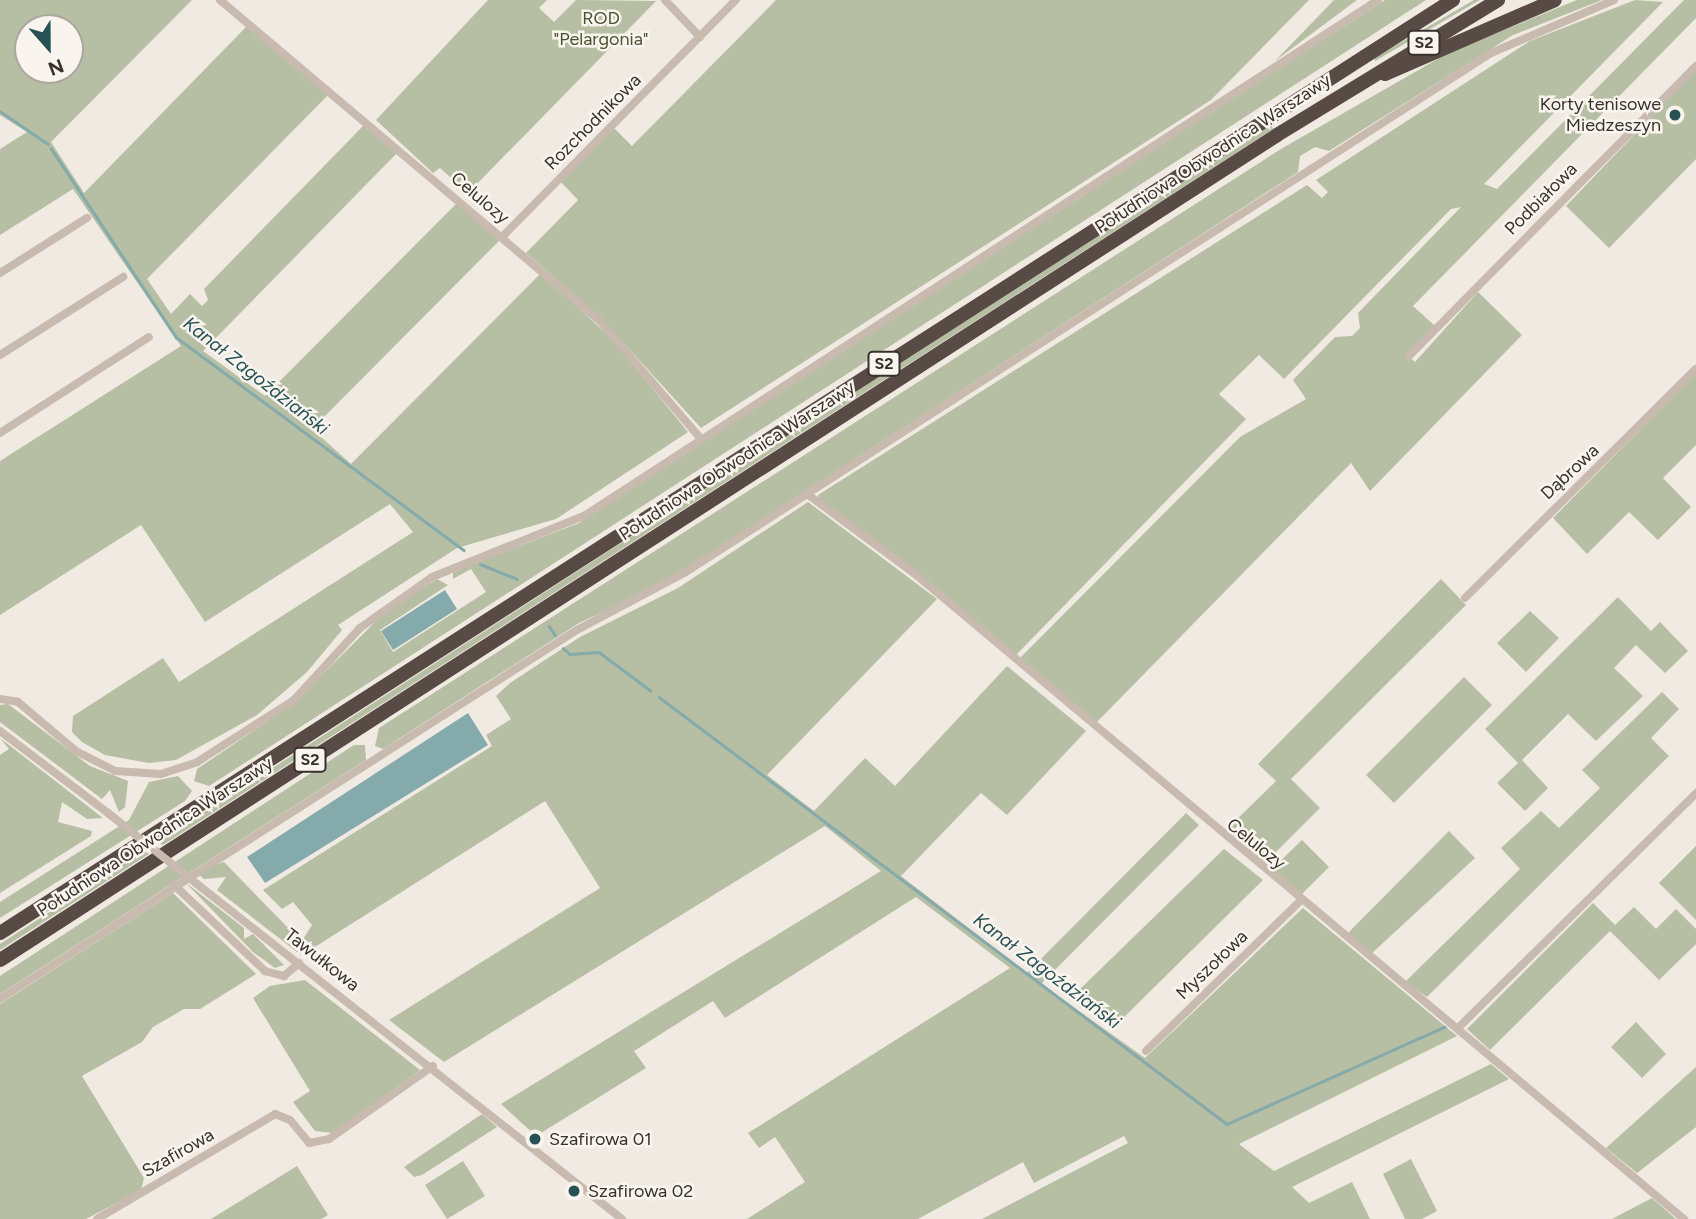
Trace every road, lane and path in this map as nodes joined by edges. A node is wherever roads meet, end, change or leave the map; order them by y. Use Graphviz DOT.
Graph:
graph roads {
  1 [pos="220,0"];
  2 [pos="665,0"];
  3 [pos="736,0"];
  4 [pos="1378,0"];
  5 [pos="1451,0"];
  6 [pos="1498,0"];
  7 [pos="1555,0"];
  8 [pos="1614,0"];
  9 [pos="700,37"];
  10 [pos="1696,66"];
  11 [pos="1351,87"];
  12 [pos="87,218"];
  13 [pos="502,237"];
  14 [pos="0,273"];
  15 [pos="123,277"];
  16 [pos="149,337"];
  17 [pos="0,355"];
  18 [pos="1409,356"];
  19 [pos="1696,369"];
  20 [pos="0,433"];
  21 [pos="701,439"];
  22 [pos="807,494"];
  23 [pos="1465,598"];
  24 [pos="0,699"];
  25 [pos="0,731"];
  26 [pos="1696,793"];
  27 [pos="173,884"];
  28 [pos="1300,901"];
  29 [pos="0,933"];
  30 [pos="0,960"];
  31 [pos="299,963"];
  32 [pos="0,999"];
  33 [pos="1455,1027"];
  34 [pos="1146,1051"];
  35 [pos="433,1066"];
  36 [pos="97,1219"];
  37 [pos="622,1219"];
  38 [pos="1684,1219"];
  1 -- 13 [label="street, Celulozy"];
  2 -- 9 [label="street"];
  3 -- 9 [label="street, Rozchodnikowa"];
  4 -- 21 [label="street"];
  5 -- 29 [label="highway, Południowa Obwodnica Warszawy / S2"];
  6 -- 11 [label="highway, Południowa Obwodnica Warszawy / S2"];
  7 -- 11 [label="highway"];
  8 -- 22 [label="street"];
  9 -- 13 [label="street, Rozchodnikowa"];
  10 -- 18 [label="street, Podbiałowa"];
  11 -- 30 [label="highway, Południowa Obwodnica Warszawy / S2"];
  12 -- 14 [label="street"];
  13 -- 21 [label="street, Celulozy"];
  15 -- 17 [label="street"];
  16 -- 20 [label="street"];
  19 -- 23 [label="street, Dąbrowa"];
  21 -- 24 [label="street"];
  22 -- 27 [label="street"];
  22 -- 28 [label="street, Celulozy"];
  25 -- 31 [label="street, Tawułkowa, bridge"];
  26 -- 33 [label="street"];
  27 -- 31 [label="street"];
  27 -- 32 [label="street"];
  28 -- 33 [label="street, Celulozy"];
  28 -- 34 [label="street, Myszołowa"];
  31 -- 35 [label="street, Tawułkowa"];
  33 -- 38 [label="street, Celulozy"];
  35 -- 36 [label="street, Szafirowa"];
  35 -- 37 [label="street, Tawułkowa"];
}
